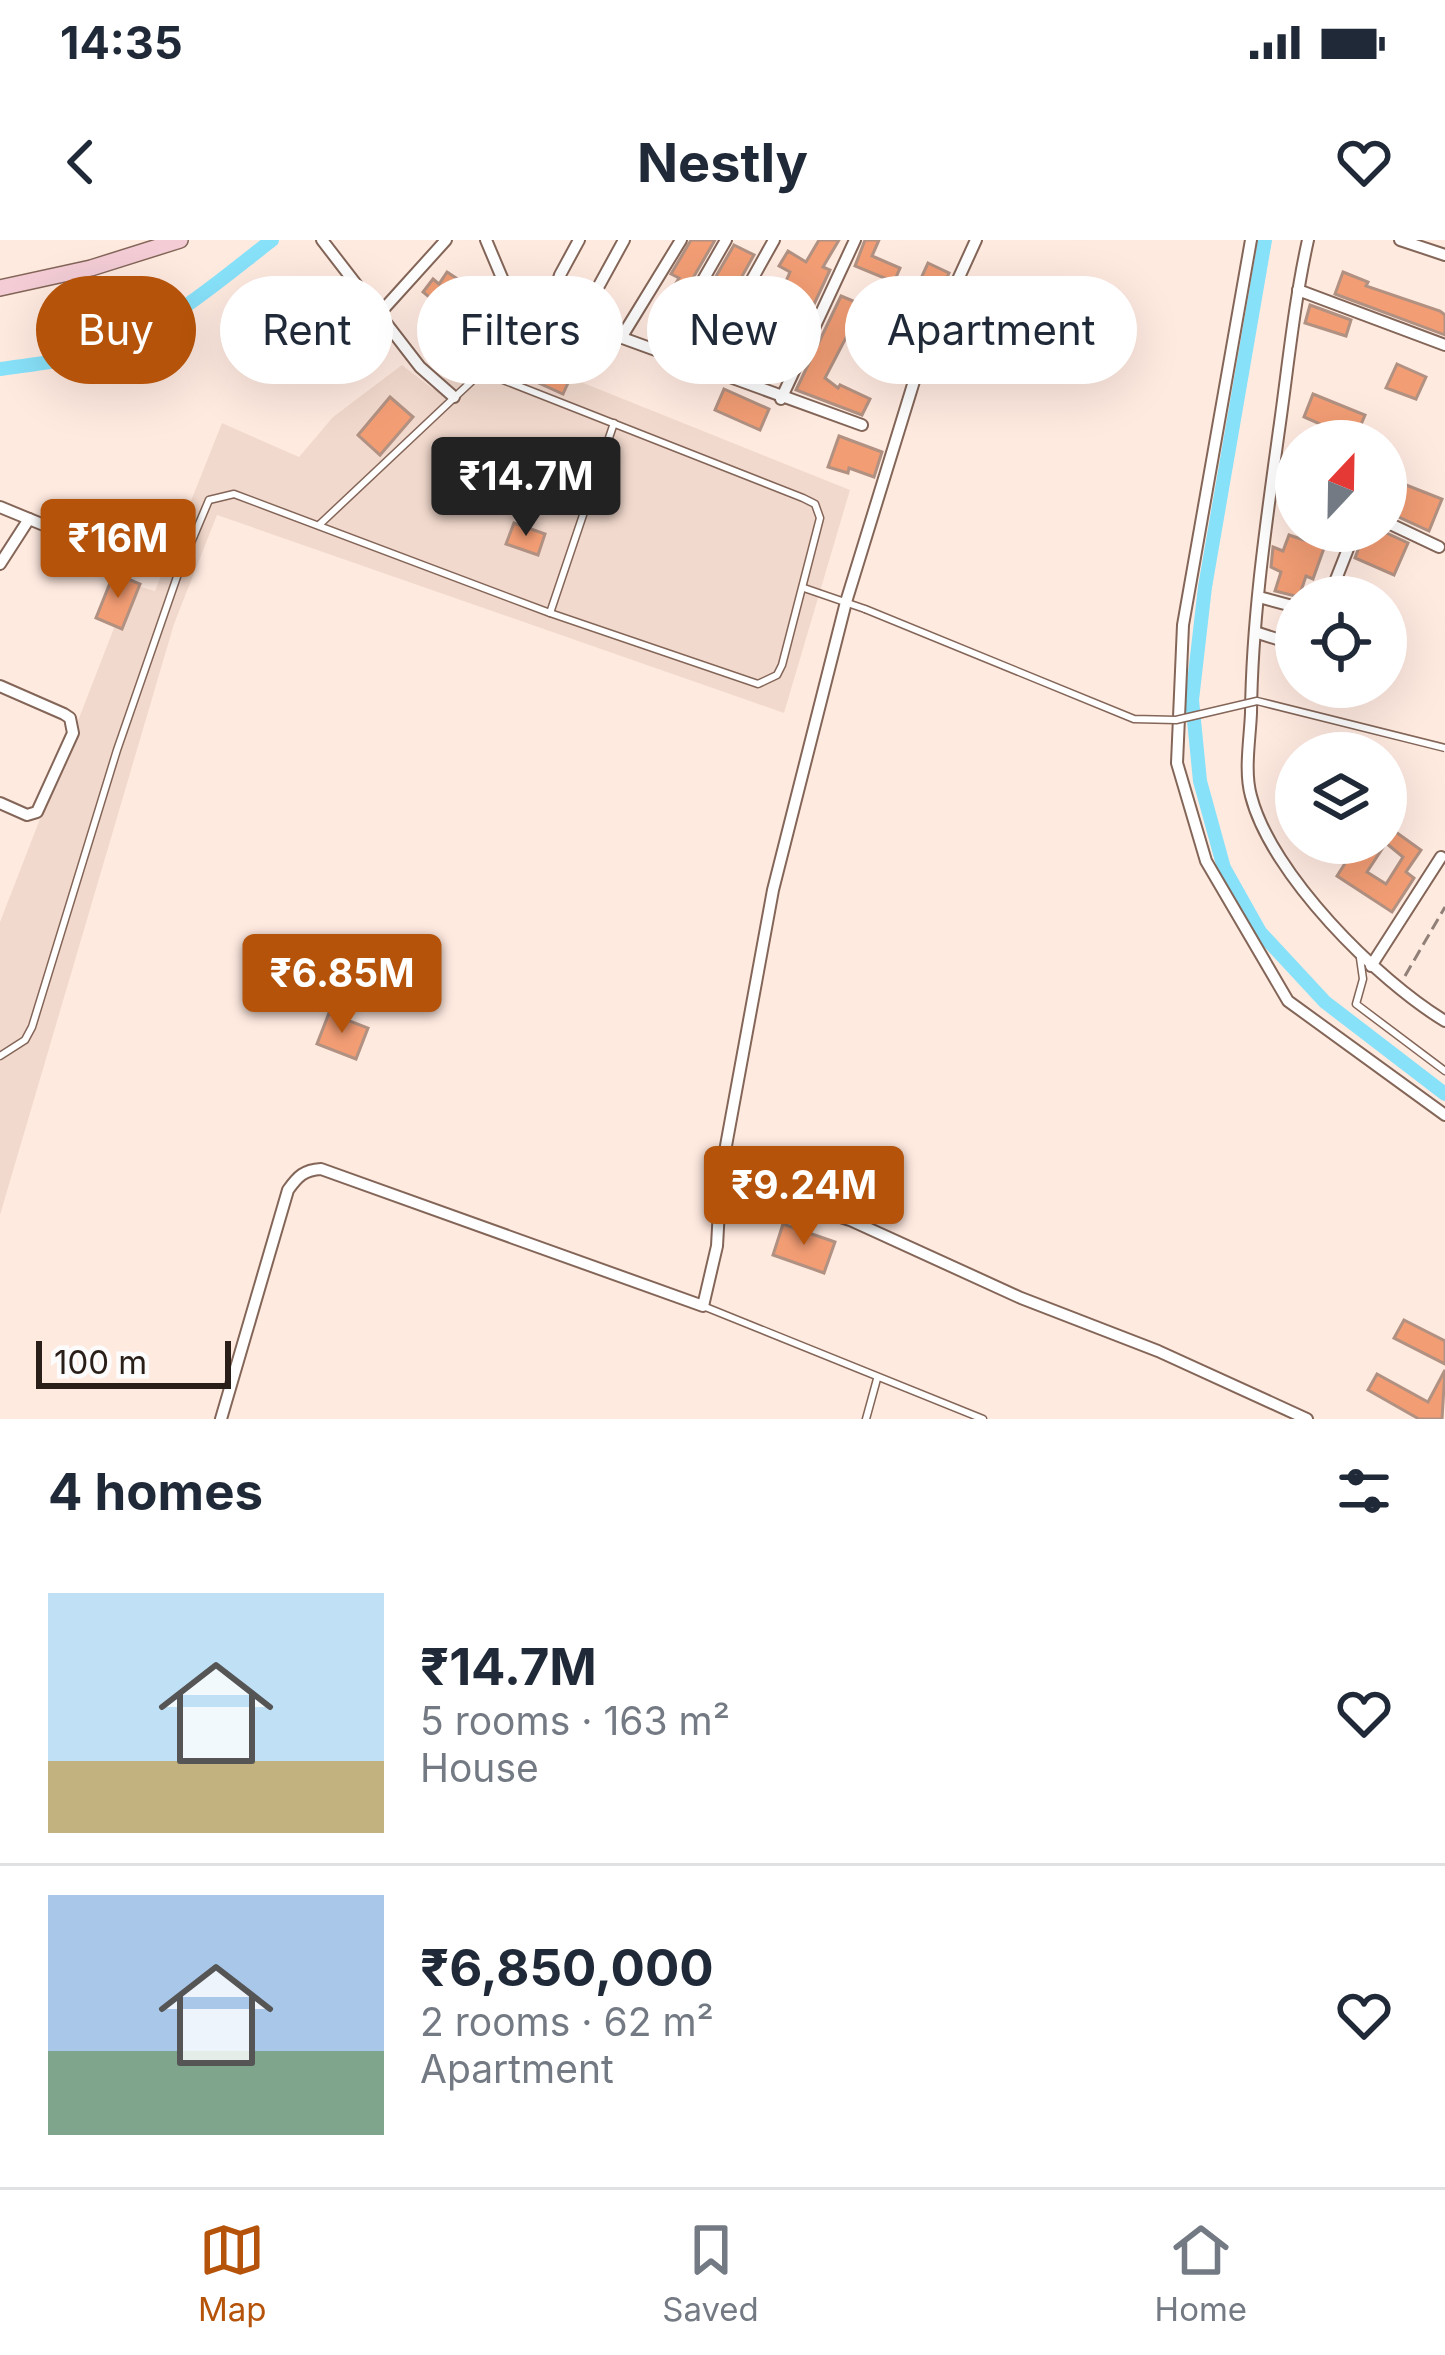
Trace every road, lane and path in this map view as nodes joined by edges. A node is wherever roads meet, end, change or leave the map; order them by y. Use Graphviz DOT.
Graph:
graph roads {
  1 [pos="322,240"];
  2 [pos="446,240"];
  3 [pos="486,240"];
  4 [pos="579,240"];
  5 [pos="624,240"];
  6 [pos="681,240"];
  7 [pos="726,240"];
  8 [pos="774,240"];
  9 [pos="855,240"];
  10 [pos="976,240"];
  11 [pos="1251,240"];
  12 [pos="1308,240"];
  13 [pos="1400,240"];
  14 [pos="167,242"];
  15 [pos="1445,255"];
  16 [pos="351,276"];
  17 [pos="502,276"];
  18 [pos="560,276"];
  19 [pos="604,276"];
  20 [pos="705,276"];
  21 [pos="754,276"];
  22 [pos="0,288"];
  23 [pos="1298,290"];
  24 [pos="393,299"];
  25 [pos="393,331"];
  26 [pos="623,336"];
  27 [pos="1445,345"];
  28 [pos="742,384"];
  29 [pos="454,397"];
  30 [pos="781,399"];
  31 [pos="614,423"];
  32 [pos="862,425"];
  33 [pos="1273,478"];
  34 [pos="0,507"];
  35 [pos="28,519"];
  36 [pos="319,525"];
  37 [pos="1407,532"];
  38 [pos="1439,547"];
  39 [pos="116,555"];
  40 [pos="0,564"];
  41 [pos="804,588"];
  42 [pos="1259,597"];
  43 [pos="1275,601"];
  44 [pos="846,602"];
  45 [pos="550,613"];
  46 [pos="1256,632"];
  47 [pos="1275,638"];
  48 [pos="0,686"];
  49 [pos="1445,748"];
  50 [pos="0,802"];
  51 [pos="1441,857"];
  52 [pos="1445,907"];
  53 [pos="1358,952"];
  54 [pos="1371,966"];
  55 [pos="1398,988"];
  56 [pos="1445,1021"];
  57 [pos="0,1055"];
  58 [pos="1445,1071"];
  59 [pos="1445,1115"];
  60 [pos="721,1173"];
  61 [pos="703,1306"];
  62 [pos="877,1379"];
  63 [pos="221,1419"];
  64 [pos="866,1419"];
  65 [pos="983,1419"];
  66 [pos="1306,1419"];
  1 -- 16 [label="street"];
  2 -- 24 [label="street"];
  3 -- 17 [label="street"];
  4 -- 18 [label="street"];
  5 -- 19 [label="street"];
  6 -- 26 [label="street"];
  7 -- 20 [label="street"];
  8 -- 21 [label="street"];
  9 -- 30 [label="street"];
  10 -- 44 [label="street"];
  11 -- 59 [label="street"];
  12 -- 23 [label="street"];
  13 -- 15 [label="street"];
  14 -- 22 [label="street"];
  23 -- 27 [label="street"];
  23 -- 33 [label="street"];
  25 -- 29 [label="street"];
  28 -- 30 [label="street"];
  29 -- 31 [label="lane"];
  29 -- 36 [label="lane"];
  30 -- 32 [label="street"];
  31 -- 41 [label="lane"];
  31 -- 45 [label="lane"];
  33 -- 42 [label="street"];
  34 -- 35 [label="street"];
  35 -- 39 [label="street"];
  35 -- 40 [label="street"];
  36 -- 45 [label="lane"];
  36 -- 57 [label="lane"];
  37 -- 38 [label="street"];
  41 -- 44 [label="lane"];
  41 -- 45 [label="lane"];
  42 -- 43 [label="street"];
  42 -- 46 [label="street"];
  44 -- 49 [label="lane, bridge"];
  44 -- 60 [label="street"];
  46 -- 47 [label="street"];
  46 -- 53 [label="street"];
  48 -- 50 [label="street"];
  51 -- 54 [label="street"];
  52 -- 55 [label="path"];
  53 -- 54 [label="street"];
  53 -- 58 [label="lane"];
  54 -- 55 [label="street"];
  55 -- 56 [label="street"];
  60 -- 61 [label="street"];
  60 -- 66 [label="street"];
  61 -- 62 [label="lane"];
  61 -- 63 [label="street"];
  62 -- 64 [label="lane"];
  62 -- 65 [label="lane"];
}
